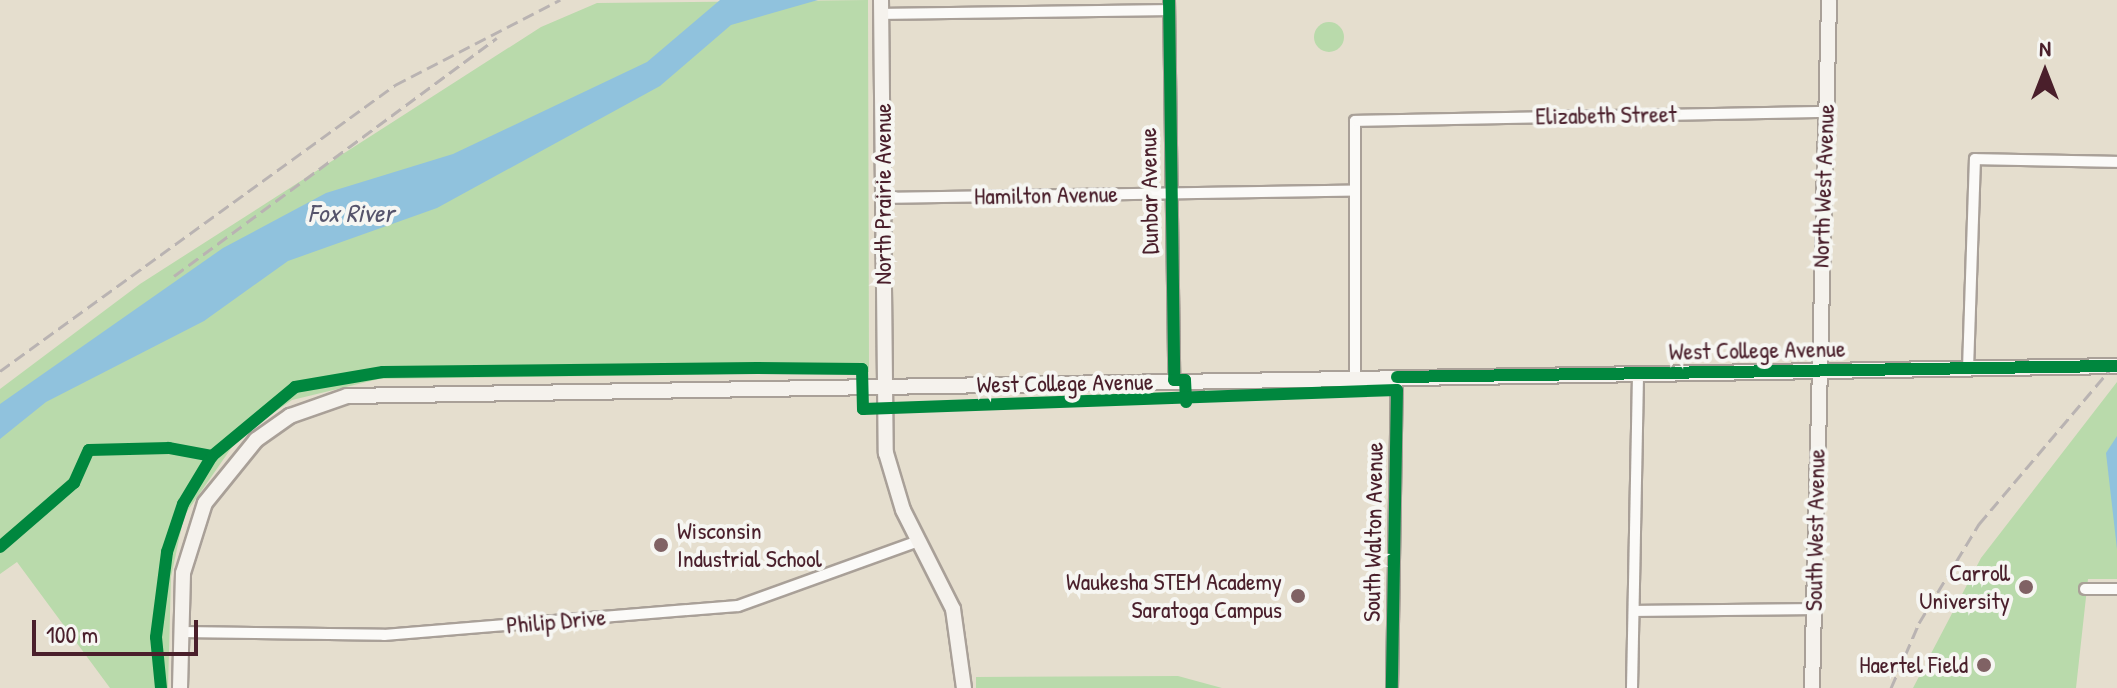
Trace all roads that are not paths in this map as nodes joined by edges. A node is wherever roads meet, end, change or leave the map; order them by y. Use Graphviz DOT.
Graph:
graph roads {
  1 [pos="1829,0"];
  2 [pos="1169,5"];
  3 [pos="881,7"];
  4 [pos="1826,112"];
  5 [pos="2117,162"];
  6 [pos="1352,191"];
  7 [pos="1171,193"];
  8 [pos="883,198"];
  9 [pos="2117,366"];
  10 [pos="1968,369"];
  11 [pos="1818,372"];
  12 [pos="1638,374"];
  13 [pos="1397,377"];
  14 [pos="1355,378"];
  15 [pos="1174,380"];
  16 [pos="884,388"];
  17 [pos="919,541"];
  18 [pos="2085,589"];
  19 [pos="2117,589"];
  20 [pos="1814,609"];
  21 [pos="1634,611"];
  22 [pos="181,632"];
  23 [pos="180,688"];
  24 [pos="964,688"];
  25 [pos="1392,688"];
  26 [pos="1632,688"];
  27 [pos="1812,688"];
  1 -- 4 [label="street, North West Avenue"];
  2 -- 3 [label="street"];
  2 -- 7 [label="street, Dunbar Avenue"];
  3 -- 8 [label="street, North Prairie Avenue"];
  4 -- 6 [label="street, Elizabeth Street"];
  4 -- 11 [label="street, North West Avenue"];
  5 -- 10 [label="street"];
  6 -- 7 [label="street, Hamilton Avenue"];
  6 -- 14 [label="street"];
  7 -- 8 [label="street, Hamilton Avenue"];
  7 -- 15 [label="street, Dunbar Avenue"];
  8 -- 16 [label="street, North Prairie Avenue"];
  9 -- 10 [label="street, West College Avenue"];
  10 -- 11 [label="street, West College Avenue"];
  11 -- 12 [label="street, West College Avenue"];
  11 -- 20 [label="street, South West Avenue"];
  12 -- 13 [label="street, West College Avenue"];
  12 -- 21 [label="street"];
  13 -- 14 [label="street, West College Avenue"];
  13 -- 25 [label="street, South Walton Avenue"];
  14 -- 15 [label="street, West College Avenue"];
  15 -- 16 [label="street, West College Avenue"];
  16 -- 17 [label="street, North Prairie Avenue"];
  16 -- 22 [label="street, West College Avenue"];
  17 -- 22 [label="street, Philip Drive"];
  17 -- 24 [label="street, North Prairie Avenue"];
  18 -- 19 [label="street"];
  20 -- 21 [label="street"];
  20 -- 27 [label="street, South West Avenue"];
  21 -- 26 [label="street"];
  22 -- 23 [label="street, West College Avenue"];
}
